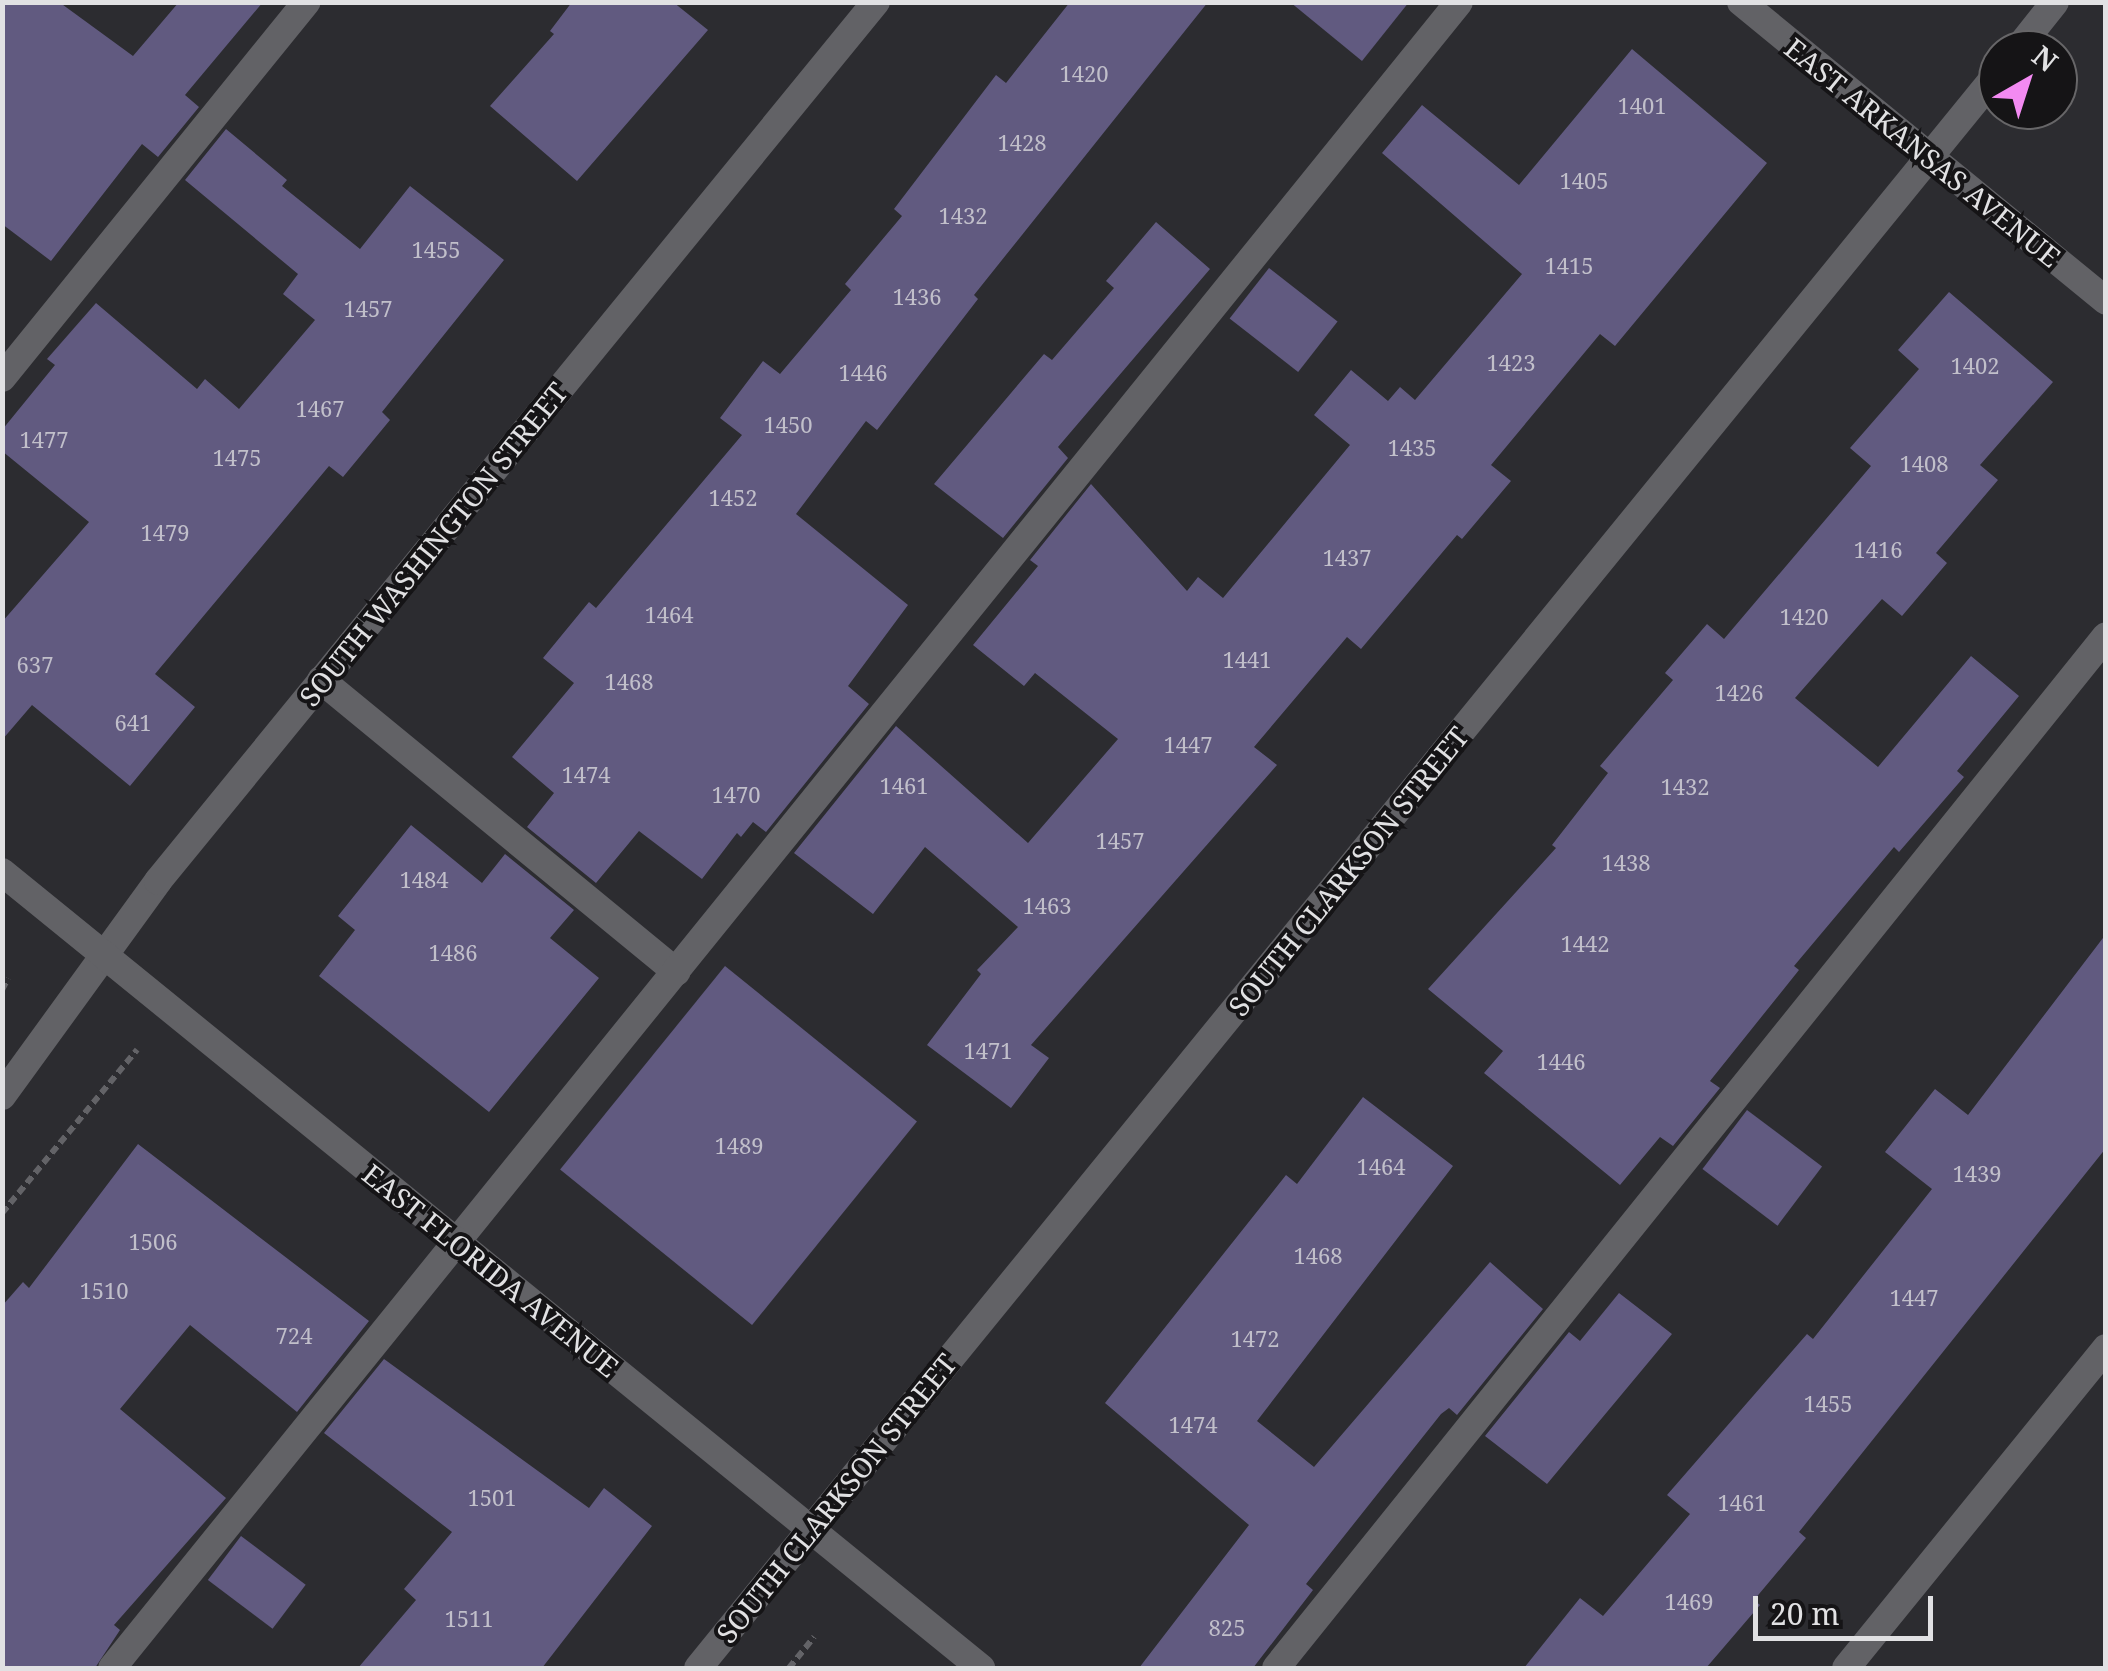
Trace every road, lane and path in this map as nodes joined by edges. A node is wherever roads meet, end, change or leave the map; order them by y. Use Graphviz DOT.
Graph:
graph roads {
  1 [pos="306,2"];
  2 [pos="876,2"];
  3 [pos="1459,2"];
  4 [pos="1741,2"];
  5 [pos="2055,2"];
  6 [pos="2032,30"];
  7 [pos="1978,98"];
  8 [pos="1930,157"];
  9 [pos="2106,300"];
  10 [pos="2,378"];
  11 [pos="2106,636"];
  12 [pos="321,680"];
  13 [pos="2,872"];
  14 [pos="108,957"];
  15 [pos="677,972"];
  16 [pos="8,978"];
  17 [pos="2,990"];
  18 [pos="136,1050"];
  19 [pos="2,1096"];
  20 [pos="2,1213"];
  21 [pos="458,1244"];
  22 [pos="2106,1348"];
  23 [pos="810,1530"];
  24 [pos="814,1637"];
  25 [pos="112,1668"];
  26 [pos="698,1668"];
  27 [pos="789,1668"];
  28 [pos="981,1668"];
  29 [pos="1276,1668"];
  30 [pos="1846,1668"];
  1 -- 10 [label="street"];
  2 -- 12 [label="street, SOUTH WASHINGTON STREET"];
  3 -- 15 [label="street"];
  4 -- 8 [label="street, EAST ARKANSAS AVENUE"];
  5 -- 6 [label="street"];
  7 -- 8 [label="street, SOUTH CLARKSON STREET"];
  8 -- 9 [label="street, EAST ARKANSAS AVENUE"];
  8 -- 23 [label="street, SOUTH CLARKSON STREET"];
  11 -- 29 [label="street"];
  12 -- 14 [label="street, SOUTH WASHINGTON STREET"];
  12 -- 15 [label="street"];
  13 -- 14 [label="street, EAST FLORIDA AVENUE"];
  14 -- 19 [label="street, SOUTH WASHINGTON STREET"];
  14 -- 21 [label="street, EAST FLORIDA AVENUE"];
  15 -- 21 [label="street"];
  16 -- 17 [label="path"];
  18 -- 20 [label="path"];
  21 -- 23 [label="street, EAST FLORIDA AVENUE"];
  21 -- 25 [label="street"];
  22 -- 30 [label="street"];
  23 -- 26 [label="street, SOUTH CLARKSON STREET"];
  23 -- 28 [label="street, EAST FLORIDA AVENUE"];
  24 -- 27 [label="path"];
}
